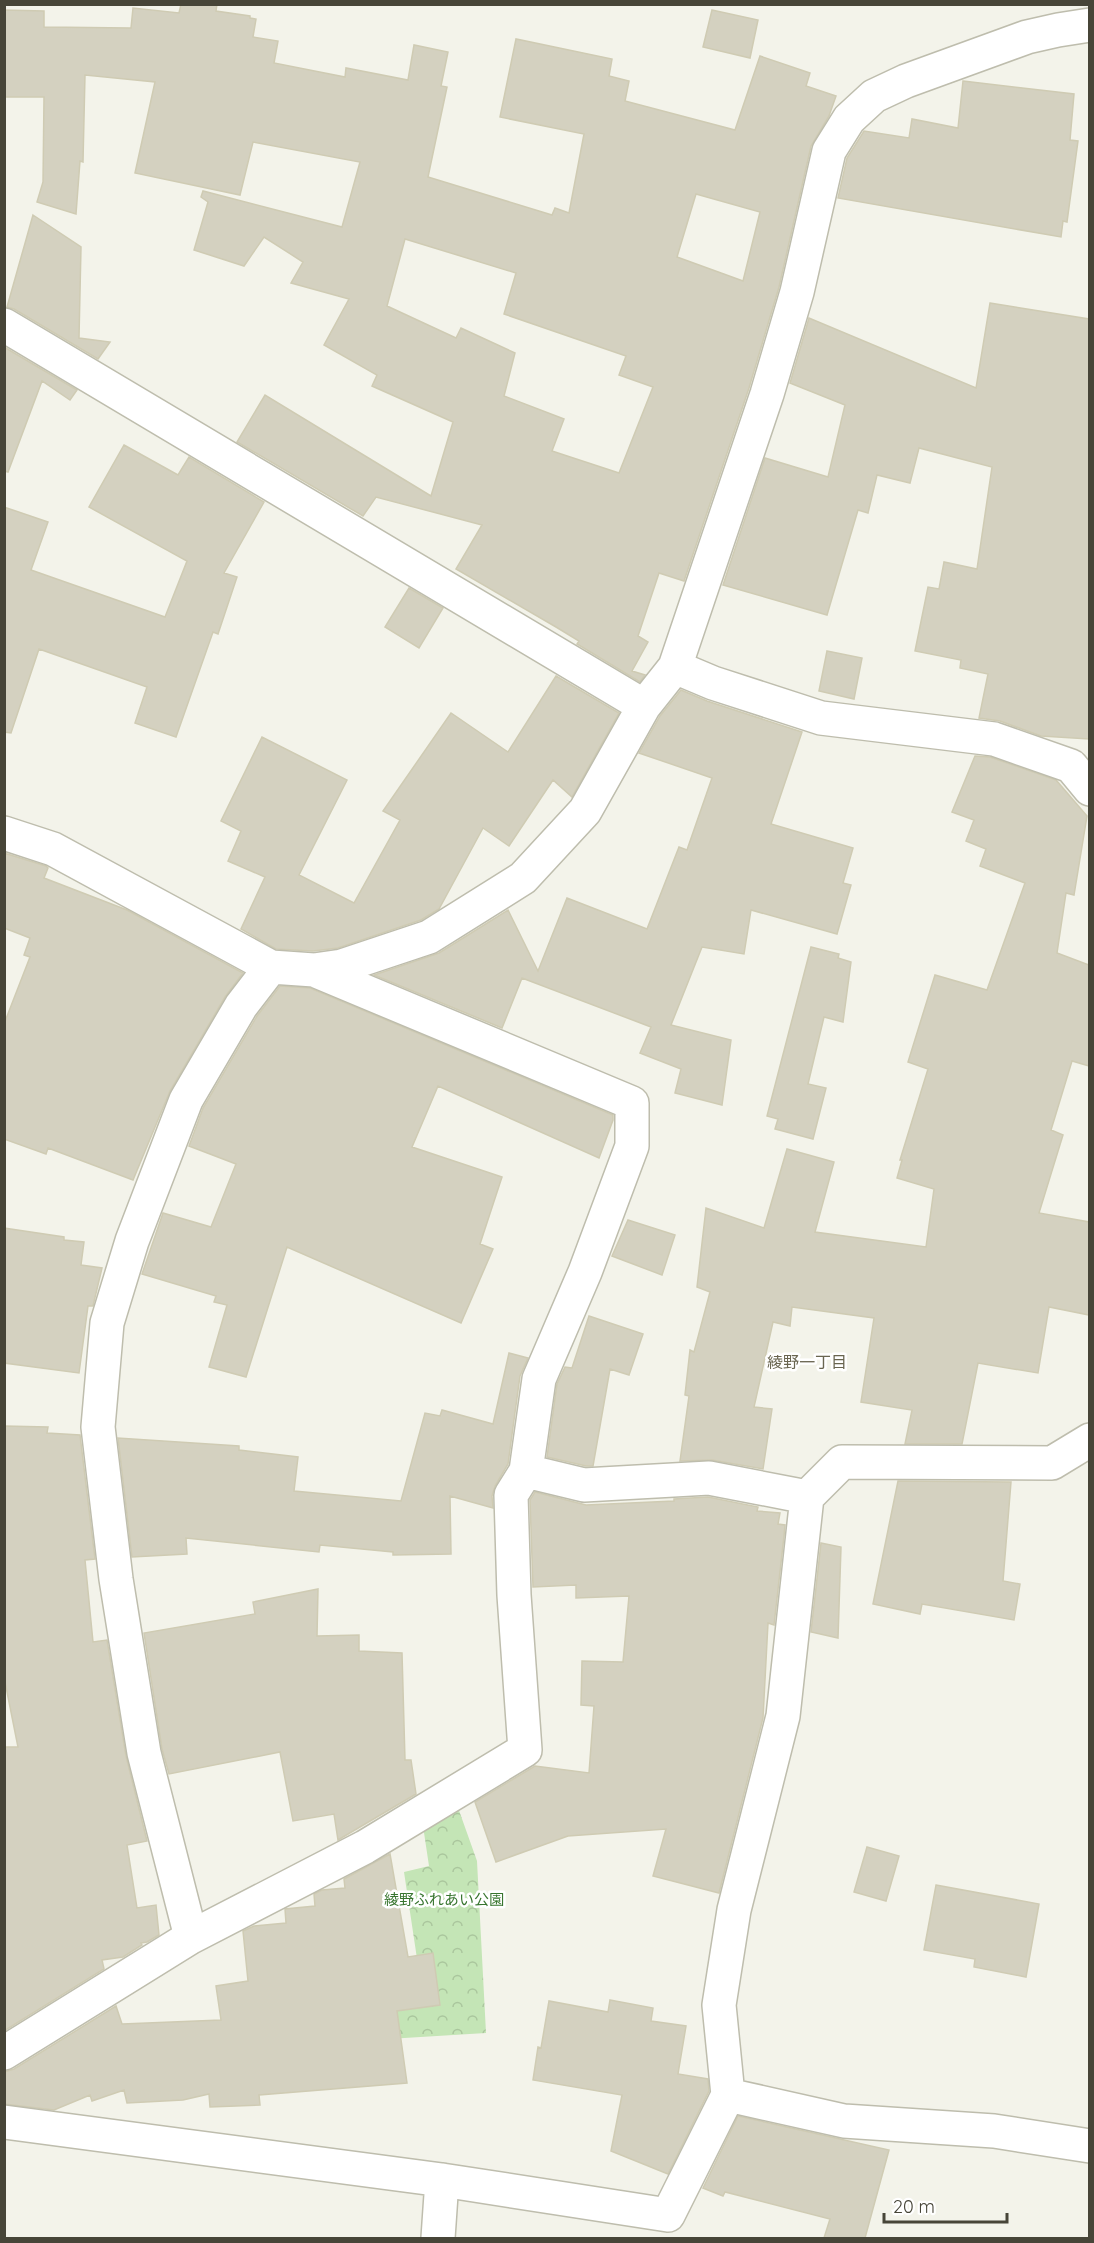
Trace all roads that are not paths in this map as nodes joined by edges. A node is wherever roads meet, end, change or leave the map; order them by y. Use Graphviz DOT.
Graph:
graph roads {
  1 [pos="1089,25"];
  2 [pos="4,325"];
  3 [pos="675,668"];
  4 [pos="644,706"];
  5 [pos="1089,789"];
  6 [pos="4,833"];
  7 [pos="271,967"];
  8 [pos="314,970"];
  9 [pos="1089,1440"];
  10 [pos="526,1471"];
  11 [pos="807,1497"];
  12 [pos="190,1937"];
  13 [pos="4,2053"];
  14 [pos="729,2095"];
  15 [pos="4,2122"];
  16 [pos="1089,2146"];
  17 [pos="442,2180"];
  18 [pos="438,2238"];
  1 -- 3 [label="street"];
  2 -- 4 [label="street"];
  3 -- 4 [label="street"];
  3 -- 5 [label="street"];
  4 -- 8 [label="street"];
  6 -- 7 [label="street"];
  7 -- 8 [label="street"];
  7 -- 12 [label="street"];
  8 -- 10 [label="street"];
  9 -- 11 [label="street"];
  10 -- 11 [label="street"];
  10 -- 12 [label="street"];
  11 -- 14 [label="street"];
  12 -- 13 [label="street"];
  14 -- 16 [label="street"];
  14 -- 17 [label="street"];
  15 -- 17 [label="street"];
  17 -- 18 [label="street"];
}
